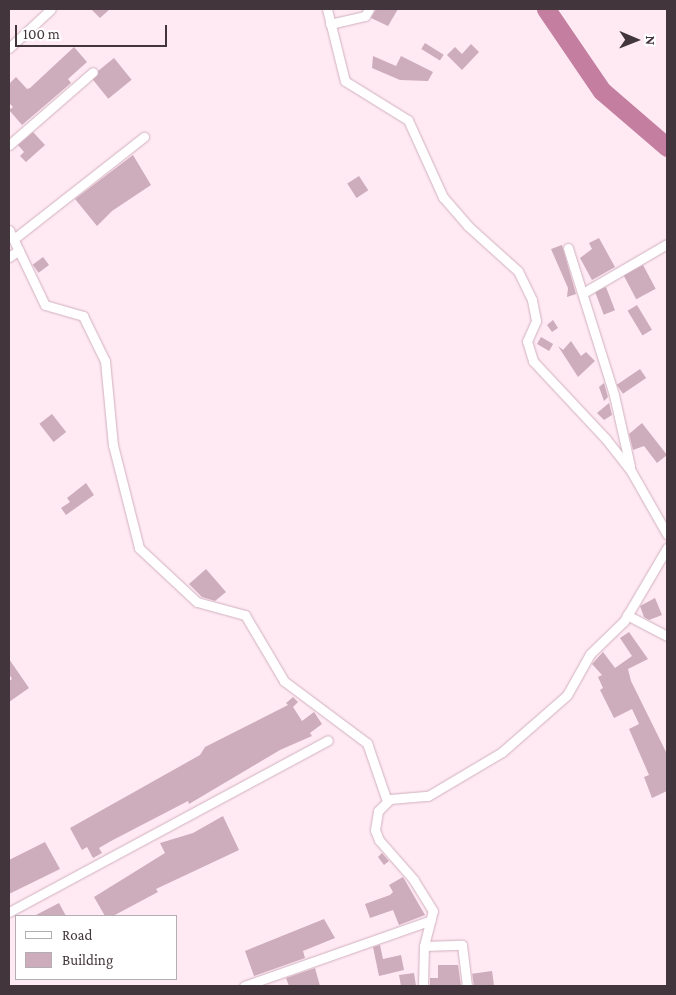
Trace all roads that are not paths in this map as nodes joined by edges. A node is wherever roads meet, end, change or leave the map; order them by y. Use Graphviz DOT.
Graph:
graph roads {
  1 [pos="51,9"];
  2 [pos="327,9"];
  3 [pos="369,9"];
  4 [pos="330,24"];
  5 [pos="9,48"];
  6 [pos="93,72"];
  7 [pos="144,137"];
  8 [pos="9,145"];
  9 [pos="9,230"];
  10 [pos="15,238"];
  11 [pos="667,244"];
  12 [pos="568,248"];
  13 [pos="19,250"];
  14 [pos="9,258"];
  15 [pos="583,293"];
  16 [pos="631,471"];
  17 [pos="667,534"];
  18 [pos="667,548"];
  19 [pos="627,615"];
  20 [pos="667,636"];
  21 [pos="328,740"];
  22 [pos="387,801"];
  23 [pos="9,912"];
  24 [pos="431,920"];
  25 [pos="424,946"];
  26 [pos="244,986"];
  27 [pos="423,986"];
  28 [pos="467,986"];
  1 -- 5 [label="street"];
  2 -- 4 [label="street"];
  3 -- 4 [label="street"];
  4 -- 16 [label="street"];
  6 -- 8 [label="street"];
  7 -- 10 [label="street"];
  9 -- 10 [label="street"];
  10 -- 13 [label="street"];
  11 -- 15 [label="street"];
  12 -- 15 [label="street"];
  13 -- 14 [label="street"];
  13 -- 22 [label="street"];
  15 -- 16 [label="street"];
  16 -- 17 [label="street"];
  18 -- 19 [label="street"];
  19 -- 20 [label="street"];
  19 -- 22 [label="street"];
  21 -- 23 [label="street"];
  22 -- 24 [label="street"];
  24 -- 25 [label="street"];
  24 -- 26 [label="street"];
  25 -- 27 [label="street"];
  25 -- 28 [label="street"];
}
